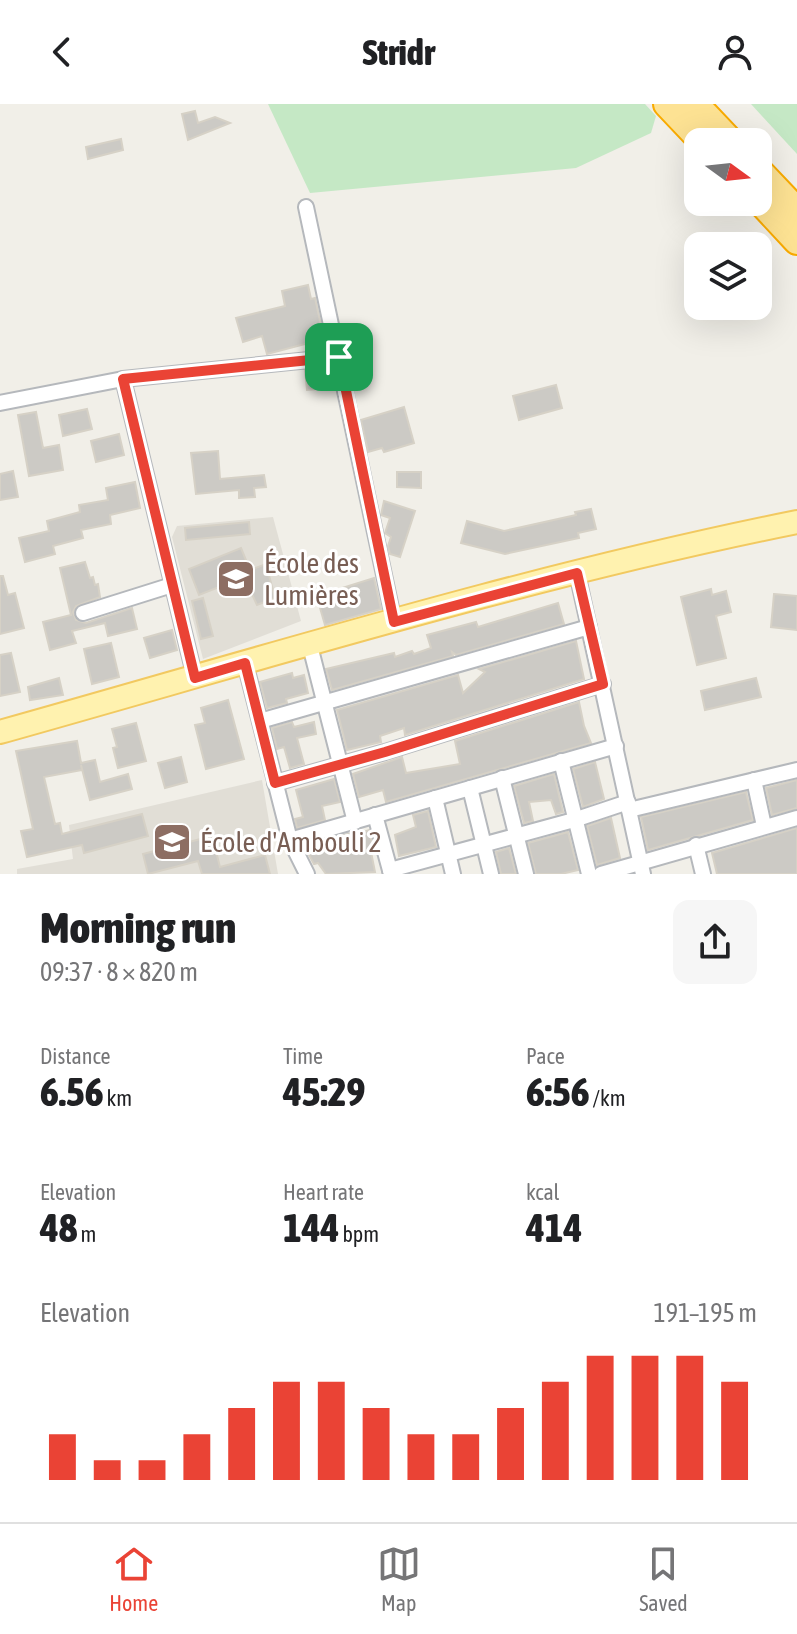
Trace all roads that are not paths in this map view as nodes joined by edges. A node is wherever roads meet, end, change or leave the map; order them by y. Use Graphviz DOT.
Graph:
graph roads {
  1 [pos="667,104"];
  2 [pos="695,104"];
  3 [pos="690,128"];
  4 [pos="718,128"];
  5 [pos="772,185"];
  6 [pos="306,207"];
  7 [pos="797,211"];
  8 [pos="772,214"];
  9 [pos="797,241"];
  10 [pos="339,357"];
  11 [pos="123,379"];
  12 [pos="0,403"];
  13 [pos="797,522"];
  14 [pos="577,573"];
  15 [pos="172,585"];
  16 [pos="83,613"];
  17 [pos="394,622"];
  18 [pos="589,627"];
  19 [pos="309,642"];
  20 [pos="245,663"];
  21 [pos="195,678"];
  22 [pos="603,684"];
  23 [pos="325,701"];
  24 [pos="260,721"];
  25 [pos="0,732"];
  26 [pos="616,746"];
  27 [pos="561,761"];
  28 [pos="342,765"];
  29 [pos="797,770"];
  30 [pos="502,778"];
  31 [pos="754,780"];
  32 [pos="275,783"];
  33 [pos="470,788"];
  34 [pos="435,798"];
  35 [pos="628,806"];
  36 [pos="375,815"];
  37 [pos="797,818"];
  38 [pos="574,820"];
  39 [pos="355,822"];
  40 [pos="764,826"];
  41 [pos="516,834"];
  42 [pos="290,840"];
  43 [pos="484,843"];
  44 [pos="696,845"];
  45 [pos="448,853"];
  46 [pos="641,868"];
  47 [pos="390,872"];
  48 [pos="307,874"];
  49 [pos="453,874"];
  50 [pos="491,874"];
  51 [pos="526,874"];
  52 [pos="589,874"];
  53 [pos="601,874"];
  54 [pos="703,874"];
  1 -- 3 [label="highway"];
  2 -- 4 [label="highway"];
  5 -- 7 [label="highway"];
  6 -- 10 [label="street"];
  8 -- 9 [label="highway"];
  10 -- 11 [label="street"];
  10 -- 17 [label="street"];
  11 -- 12 [label="street"];
  11 -- 15 [label="street"];
  13 -- 14 [label="main road"];
  14 -- 17 [label="main road"];
  14 -- 18 [label="street"];
  15 -- 16 [label="street"];
  15 -- 21 [label="street"];
  17 -- 19 [label="main road"];
  18 -- 22 [label="street"];
  18 -- 23 [label="street"];
  19 -- 20 [label="main road"];
  19 -- 23 [label="street"];
  20 -- 21 [label="main road"];
  20 -- 24 [label="street"];
  21 -- 25 [label="main road"];
  22 -- 26 [label="street"];
  22 -- 28 [label="street"];
  23 -- 24 [label="street"];
  23 -- 28 [label="street"];
  24 -- 32 [label="street"];
  26 -- 27 [label="street"];
  26 -- 35 [label="street"];
  27 -- 30 [label="street"];
  27 -- 38 [label="street"];
  28 -- 32 [label="street"];
  28 -- 39 [label="street"];
  29 -- 31 [label="street"];
  30 -- 33 [label="street"];
  30 -- 41 [label="street"];
  31 -- 35 [label="street"];
  31 -- 40 [label="street"];
  32 -- 42 [label="street"];
  33 -- 34 [label="street"];
  33 -- 43 [label="street"];
  34 -- 36 [label="street"];
  34 -- 45 [label="street"];
  35 -- 38 [label="street"];
  35 -- 46 [label="street"];
  36 -- 39 [label="street"];
  36 -- 47 [label="street"];
  37 -- 40 [label="street"];
  38 -- 41 [label="street"];
  38 -- 52 [label="street"];
  39 -- 42 [label="street"];
  40 -- 44 [label="street"];
  41 -- 43 [label="street"];
  41 -- 51 [label="street"];
  42 -- 48 [label="street"];
  43 -- 45 [label="street"];
  43 -- 50 [label="street"];
  44 -- 46 [label="street"];
  44 -- 54 [label="street"];
  45 -- 47 [label="street"];
  45 -- 49 [label="street"];
  46 -- 53 [label="street"];
}
